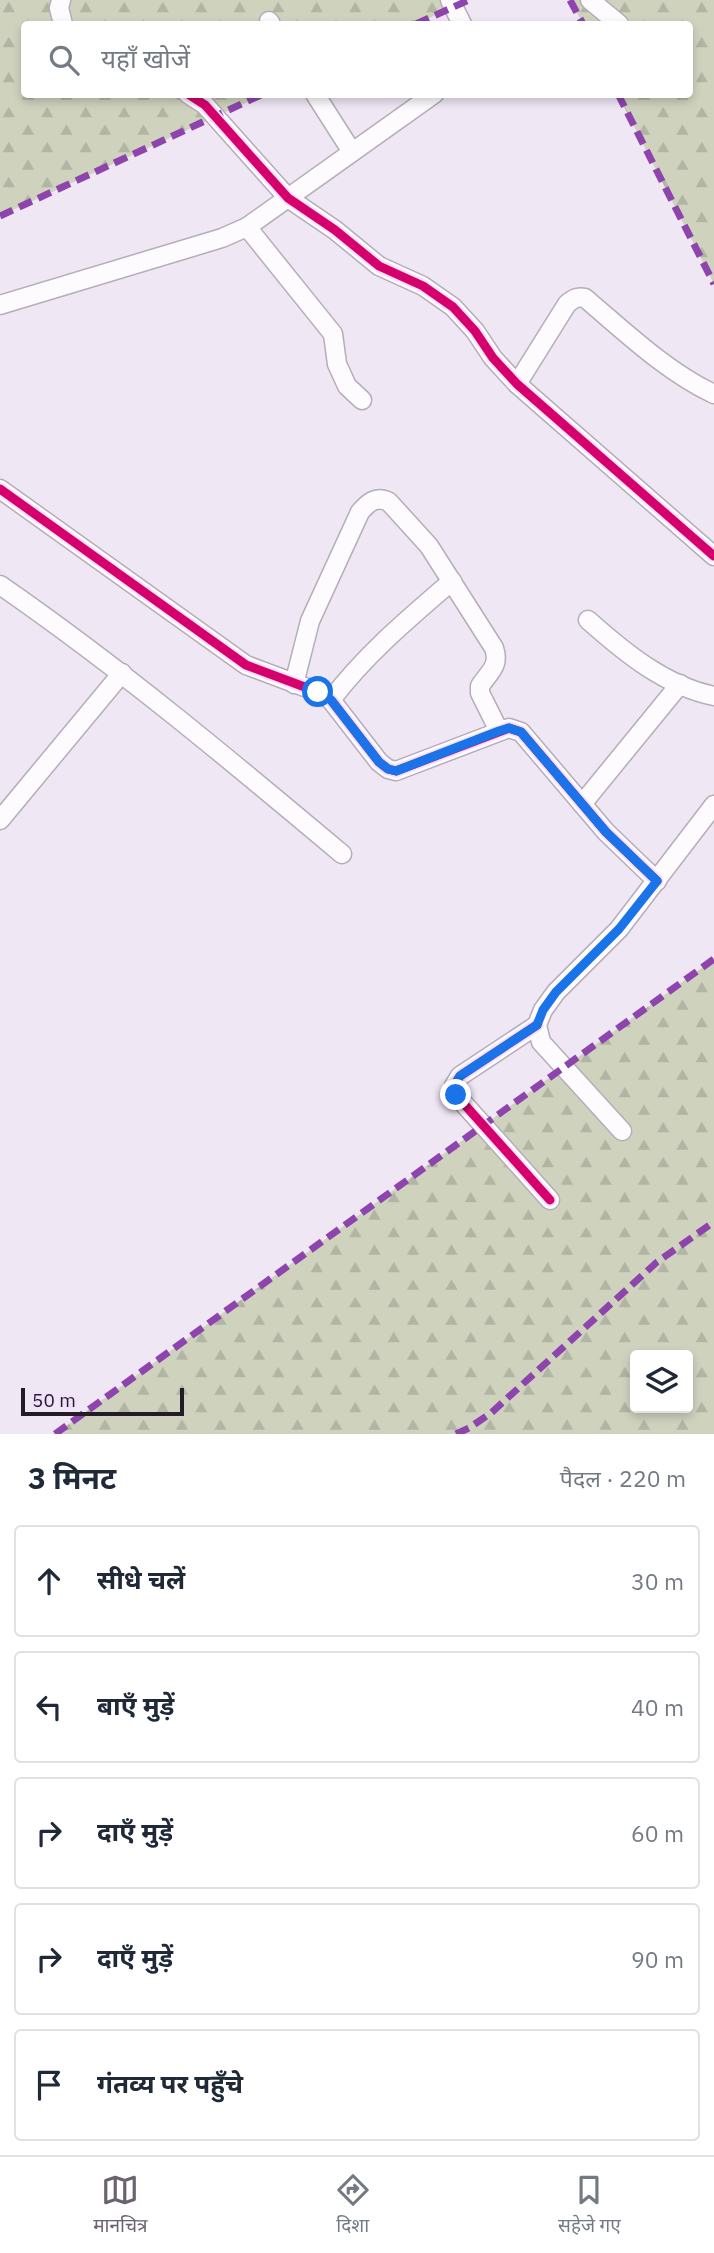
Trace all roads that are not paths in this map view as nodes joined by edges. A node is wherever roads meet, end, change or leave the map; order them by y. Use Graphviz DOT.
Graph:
graph roads {
  1 [pos="61,0"];
  2 [pos="590,0"];
  3 [pos="62,21"];
  4 [pos="615,21"];
  5 [pos="194,98"];
  6 [pos="318,98"];
  7 [pos="428,98"];
  8 [pos="352,152"];
  9 [pos="288,198"];
  10 [pos="247,227"];
  11 [pos="0,305"];
  12 [pos="517,384"];
  13 [pos="714,394"];
  14 [pos="362,400"];
  15 [pos="0,489"];
  16 [pos="714,556"];
  17 [pos="452,582"];
  18 [pos="0,585"];
  19 [pos="589,620"];
  20 [pos="122,673"];
  21 [pos="294,684"];
  22 [pos="680,684"];
  23 [pos="714,696"];
  24 [pos="331,700"];
  25 [pos="499,731"];
  26 [pos="582,804"];
  27 [pos="714,805"];
  28 [pos="0,820"];
  29 [pos="342,854"];
  30 [pos="657,881"];
  31 [pos="537,1025"];
  32 [pos="622,1131"];
  33 [pos="550,1200"];
  1 -- 3 [label="street"];
  2 -- 4 [label="street"];
  5 -- 9 [label="street"];
  6 -- 8 [label="street"];
  7 -- 8 [label="street"];
  8 -- 9 [label="street"];
  9 -- 10 [label="street"];
  9 -- 12 [label="street"];
  10 -- 11 [label="street"];
  10 -- 14 [label="street"];
  12 -- 13 [label="street"];
  12 -- 16 [label="street"];
  15 -- 21 [label="street"];
  17 -- 21 [label="street"];
  17 -- 24 [label="street"];
  17 -- 25 [label="street"];
  18 -- 20 [label="street"];
  19 -- 22 [label="street"];
  20 -- 28 [label="street"];
  20 -- 29 [label="street"];
  21 -- 24 [label="street"];
  22 -- 23 [label="street"];
  22 -- 26 [label="street"];
  24 -- 25 [label="street"];
  25 -- 26 [label="street"];
  26 -- 30 [label="street"];
  27 -- 30 [label="street"];
  30 -- 31 [label="street"];
  31 -- 32 [label="street"];
  31 -- 33 [label="street"];
}
